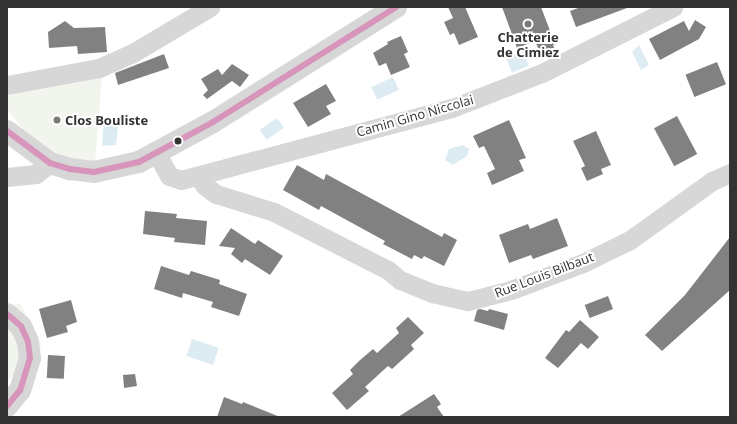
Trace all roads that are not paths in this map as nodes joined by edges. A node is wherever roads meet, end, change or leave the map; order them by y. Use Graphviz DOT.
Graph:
graph roads {
  1 [pos="210,7"];
  2 [pos="396,7"];
  3 [pos="672,7"];
  4 [pos="7,85"];
  5 [pos="7,131"];
  6 [pos="157,154"];
  7 [pos="50,163"];
  8 [pos="730,173"];
  9 [pos="198,176"];
  10 [pos="7,177"];
  11 [pos="7,314"];
  12 [pos="7,406"];
  1 -- 4 [label="street"];
  2 -- 6 [label="street"];
  3 -- 9 [label="street, Camin Gino Niccolai"];
  5 -- 7 [label="street"];
  6 -- 7 [label="street"];
  6 -- 9 [label="street, Camin Gino Niccolai"];
  7 -- 10 [label="street"];
  8 -- 9 [label="street, Rue Louis Bilbaut"];
  11 -- 12 [label="street"];
}
